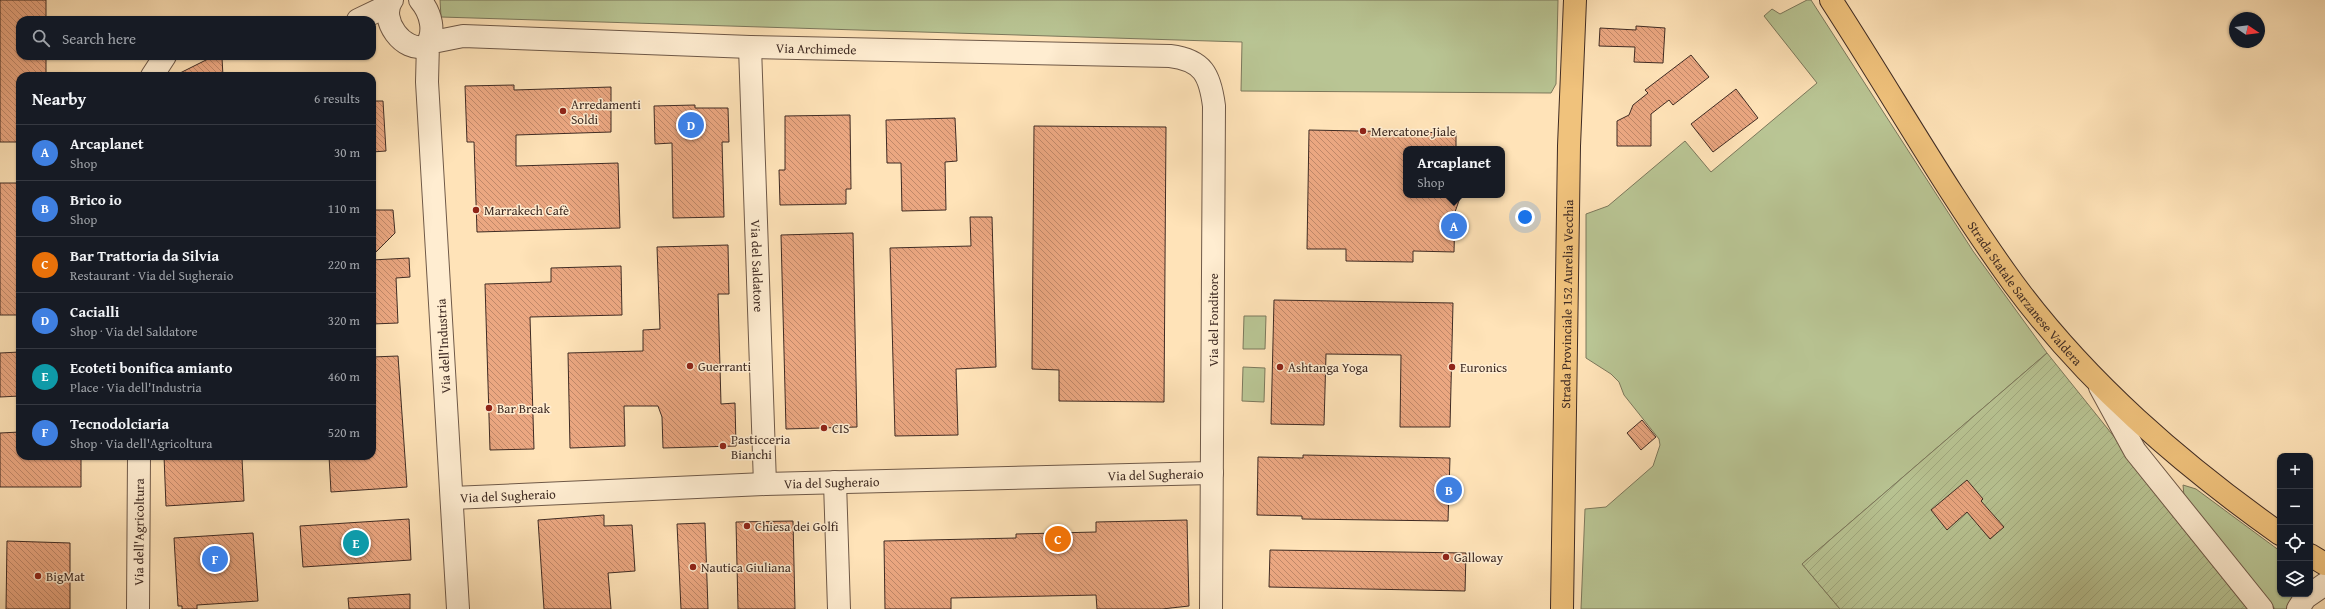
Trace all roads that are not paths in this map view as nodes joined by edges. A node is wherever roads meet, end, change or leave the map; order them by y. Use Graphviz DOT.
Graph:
graph roads {
  1 [pos="391,0"];
  2 [pos="1575,0"];
  3 [pos="1831,0"];
  4 [pos="424,6"];
  5 [pos="366,16"];
  6 [pos="376,31"];
  7 [pos="463,36"];
  8 [pos="401,40"];
  9 [pos="428,43"];
  10 [pos="750,47"];
  11 [pos="1170,56"];
  12 [pos="162,60"];
  13 [pos="155,72"];
  14 [pos="427,82"];
  15 [pos="2094,377"];
  16 [pos="139,460"];
  17 [pos="1212,474"];
  18 [pos="835,482"];
  19 [pos="765,484"];
  20 [pos="452,498"];
  21 [pos="2277,532"];
  22 [pos="2313,557"];
  23 [pos="2325,564"];
  24 [pos="2325,584"];
  25 [pos="138,609"];
  26 [pos="458,609"];
  27 [pos="839,609"];
  28 [pos="1211,609"];
  29 [pos="1562,609"];
  30 [pos="2262,609"];
  31 [pos="2298,609"];
  1 -- 5 [label="street"];
  1 -- 8 [label="street, Via dell'Industria"];
  2 -- 29 [label="main road, Strada Provinciale 152 Aurelia Vecchia"];
  3 -- 15 [label="main road, Strada Statale Sarzanese Valdera"];
  4 -- 7 [label="street, Via Archimede"];
  4 -- 9 [label="street, Via dell'Industria"];
  6 -- 8 [label="street"];
  7 -- 9 [label="street, Via Archimede"];
  7 -- 10 [label="street, Via Archimede"];
  8 -- 9 [label="street, Via Archimede"];
  8 -- 14 [label="street, Via dell'Industria"];
  9 -- 14 [label="street, Via dell'Industria"];
  10 -- 11 [label="street, Via Archimede"];
  10 -- 19 [label="street, Via del Saldatore"];
  11 -- 17 [label="street, Via del Fonditore"];
  12 -- 13 [label="street"];
  14 -- 20 [label="street, Via dell'Industria"];
  15 -- 21 [label="main road, Strada Statale Sarzanese Valdera"];
  15 -- 30 [label="street"];
  16 -- 25 [label="street, Via dell'Agricoltura"];
  17 -- 18 [label="street, Via del Sugheraio"];
  17 -- 28 [label="street, Via del Fonditore"];
  18 -- 19 [label="street, Via del Sugheraio"];
  18 -- 27 [label="street"];
  19 -- 20 [label="street, Via del Sugheraio"];
  20 -- 26 [label="street, Via dell'Industria"];
  22 -- 23 [label="main road"];
  24 -- 31 [label="street"];
}
